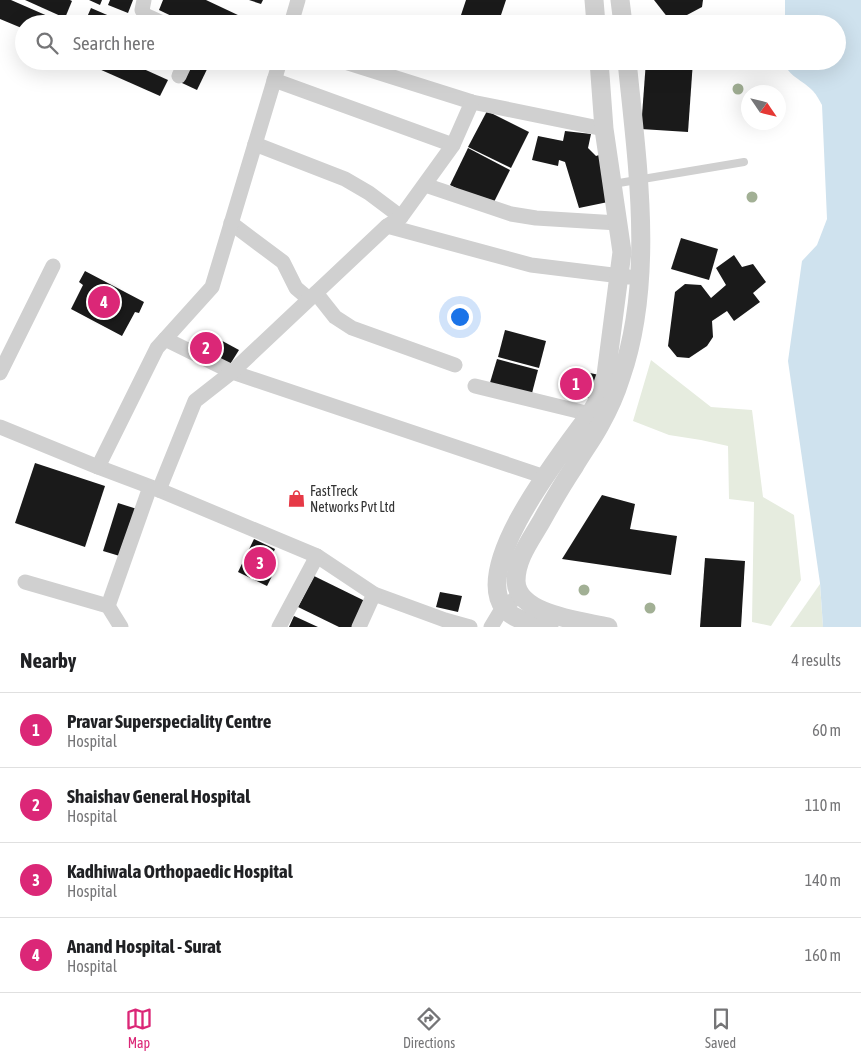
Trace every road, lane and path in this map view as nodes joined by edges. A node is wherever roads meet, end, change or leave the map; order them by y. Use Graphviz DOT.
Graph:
graph roads {
  1 [pos="144,0"];
  2 [pos="298,0"];
  3 [pos="594,0"];
  4 [pos="620,0"];
  5 [pos="145,15"];
  6 [pos="294,15"];
  7 [pos="595,15"];
  8 [pos="622,15"];
  9 [pos="182,70"];
  10 [pos="277,70"];
  11 [pos="371,70"];
  12 [pos="599,70"];
  13 [pos="627,70"];
  14 [pos="179,76"];
  15 [pos="274,80"];
  16 [pos="472,102"];
  17 [pos="604,129"];
  18 [pos="255,144"];
  19 [pos="453,145"];
  20 [pos="744,162"];
  21 [pos="638,180"];
  22 [pos="613,184"];
  23 [pos="425,185"];
  24 [pos="401,217"];
  25 [pos="231,223"];
  26 [pos="618,223"];
  27 [pos="387,226"];
  28 [pos="52,266"];
  29 [pos="620,276"];
  30 [pos="639,278"];
  31 [pos="312,296"];
  32 [pos="165,339"];
  33 [pos="455,365"];
  34 [pos="232,372"];
  35 [pos="0,373"];
  36 [pos="475,386"];
  37 [pos="590,414"];
  38 [pos="0,427"];
  39 [pos="98,468"];
  40 [pos="545,477"];
  41 [pos="155,489"];
  42 [pos="317,556"];
  43 [pos="24,582"];
  44 [pos="374,594"];
  45 [pos="521,596"];
  46 [pos="108,606"];
  47 [pos="503,607"];
  48 [pos="443,624"];
  49 [pos="119,626"];
  50 [pos="279,627"];
  51 [pos="359,627"];
  52 [pos="470,627"];
  53 [pos="491,627"];
  54 [pos="549,627"];
  55 [pos="608,627"];
  1 -- 5 [label="street"];
  2 -- 6 [label="street"];
  3 -- 7 [label="street"];
  4 -- 8 [label="street"];
  9 -- 14 [label="street"];
  10 -- 15 [label="street"];
  11 -- 16 [label="street"];
  12 -- 17 [label="street"];
  13 -- 21 [label="street"];
  15 -- 18 [label="street"];
  15 -- 19 [label="street"];
  16 -- 17 [label="street"];
  16 -- 19 [label="street"];
  17 -- 22 [label="street"];
  18 -- 24 [label="street"];
  18 -- 25 [label="street"];
  19 -- 23 [label="street"];
  20 -- 21 [label="lane"];
  21 -- 22 [label="lane"];
  21 -- 30 [label="street"];
  22 -- 26 [label="street"];
  23 -- 24 [label="street"];
  23 -- 26 [label="street"];
  24 -- 27 [label="street"];
  25 -- 31 [label="street"];
  25 -- 32 [label="street"];
  26 -- 29 [label="street"];
  27 -- 29 [label="street"];
  27 -- 31 [label="street"];
  28 -- 35 [label="street"];
  29 -- 30 [label="street"];
  29 -- 37 [label="street"];
  30 -- 45 [label="street"];
  31 -- 33 [label="street"];
  31 -- 34 [label="street"];
  32 -- 34 [label="street"];
  32 -- 39 [label="street"];
  34 -- 40 [label="street"];
  34 -- 41 [label="street"];
  36 -- 37 [label="street"];
  37 -- 40 [label="street"];
  38 -- 39 [label="street"];
  39 -- 41 [label="street"];
  40 -- 47 [label="street"];
  41 -- 42 [label="street"];
  41 -- 46 [label="street"];
  42 -- 44 [label="street"];
  42 -- 50 [label="street"];
  43 -- 46 [label="street"];
  44 -- 48 [label="street"];
  44 -- 51 [label="street"];
  45 -- 47 [label="street"];
  45 -- 55 [label="street"];
  46 -- 49 [label="street"];
  47 -- 53 [label="street"];
  47 -- 54 [label="street"];
  48 -- 52 [label="street"];
}
